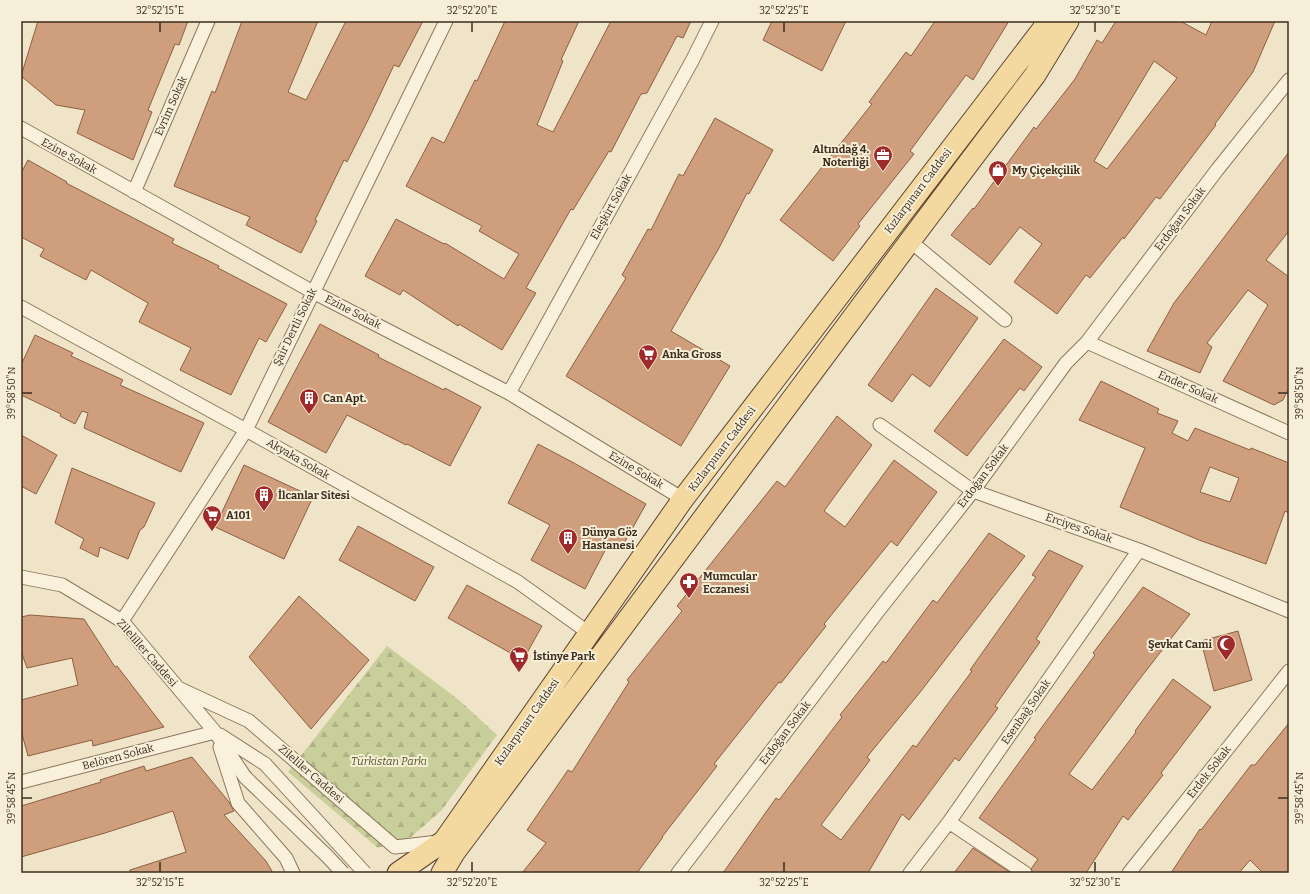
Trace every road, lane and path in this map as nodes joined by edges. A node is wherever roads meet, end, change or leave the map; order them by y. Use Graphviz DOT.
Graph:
graph roads {
  1 [pos="208,21"];
  2 [pos="446,21"];
  3 [pos="712,21"];
  4 [pos="1046,21"];
  5 [pos="1068,21"];
  6 [pos="1289,80"];
  7 [pos="21,128"];
  8 [pos="134,192"];
  9 [pos="910,241"];
  10 [pos="312,292"];
  11 [pos="21,307"];
  12 [pos="1005,320"];
  13 [pos="1087,342"];
  14 [pos="509,393"];
  15 [pos="880,425"];
  16 [pos="1287,428"];
  17 [pos="246,430"];
  18 [pos="973,491"];
  19 [pos="683,499"];
  20 [pos="1139,550"];
  21 [pos="21,577"];
  22 [pos="1289,611"];
  23 [pos="122,621"];
  24 [pos="590,633"];
  25 [pos="1289,671"];
  26 [pos="178,688"];
  27 [pos="215,732"];
  28 [pos="21,782"];
  29 [pos="949,822"];
  30 [pos="444,841"];
  31 [pos="293,873"];
  32 [pos="342,873"];
  33 [pos="365,873"];
  34 [pos="398,873"];
  35 [pos="442,873"];
  36 [pos="678,873"];
  37 [pos="910,873"];
  38 [pos="1025,873"];
  39 [pos="1129,873"];
  1 -- 8 [label="street, Evrim Sokak"];
  2 -- 10 [label="street, Şair Dertli Sokak"];
  3 -- 14 [label="street, Eleşkirt Sokak"];
  4 -- 19 [label="main road, Kızlarpınarı Caddesi"];
  5 -- 9 [label="main road, Kızlarpınarı Caddesi"];
  6 -- 13 [label="street, Erdoğan Sokak"];
  7 -- 8 [label="street, Ezine Sokak"];
  8 -- 10 [label="street, Ezine Sokak"];
  9 -- 12 [label="street"];
  9 -- 35 [label="main road, Kızlarpınarı Caddesi"];
  10 -- 14 [label="street, Ezine Sokak"];
  10 -- 17 [label="street, Şair Dertli Sokak"];
  11 -- 17 [label="street, Akyaka Sokak"];
  13 -- 16 [label="street, Ender Sokak"];
  13 -- 18 [label="street, Erdoğan Sokak"];
  14 -- 19 [label="street, Ezine Sokak"];
  15 -- 18 [label="street, Erciyes Sokak"];
  17 -- 23 [label="street, Şair Dertli Sokak"];
  17 -- 24 [label="street, Akyaka Sokak"];
  18 -- 20 [label="street, Erciyes Sokak"];
  18 -- 36 [label="street, Erdoğan Sokak"];
  19 -- 24 [label="main road, Kızlarpınarı Caddesi"];
  20 -- 22 [label="street, Erciyes Sokak"];
  20 -- 29 [label="street, Esenbağ Sokak"];
  21 -- 23 [label="street, Zileliller Caddesi"];
  23 -- 26 [label="street, Zileliller Caddesi"];
  24 -- 30 [label="main road, Kızlarpınarı Caddesi"];
  25 -- 39 [label="street, Erdek Sokak"];
  26 -- 27 [label="street, Zileliller Caddesi"];
  26 -- 30 [label="street, Zileliler Caddesi"];
  27 -- 28 [label="street, Belören Sokak"];
  27 -- 31 [label="street"];
  27 -- 32 [label="street, bridge"];
  27 -- 33 [label="street, bridge"];
  29 -- 37 [label="street, Esenbağ Sokak"];
  29 -- 38 [label="street"];
  30 -- 34 [label="main road, Kızlarpınarı Caddesi"];
}
